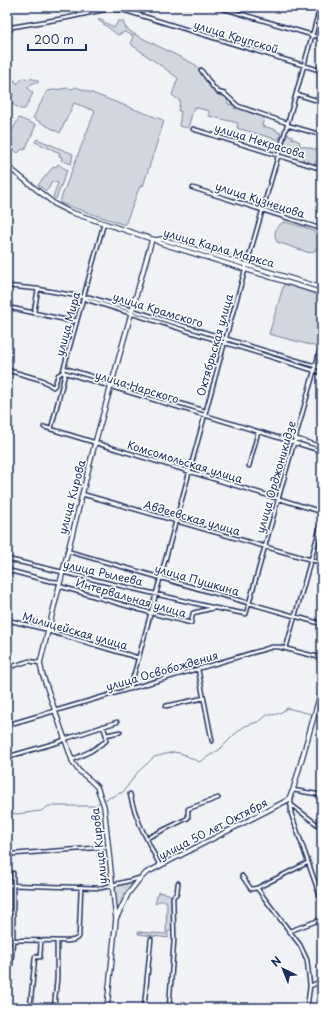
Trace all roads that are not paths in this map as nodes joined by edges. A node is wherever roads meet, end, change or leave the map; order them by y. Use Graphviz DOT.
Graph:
graph roads {
  1 [pos="218,7"];
  2 [pos="320,7"];
  3 [pos="124,9"];
  4 [pos="7,26"];
  5 [pos="12,27"];
  6 [pos="312,35"];
  7 [pos="7,36"];
  8 [pos="322,38"];
  9 [pos="304,66"];
  10 [pos="201,70"];
  11 [pos="322,71"];
  12 [pos="296,94"];
  13 [pos="322,102"];
  14 [pos="287,124"];
  15 [pos="193,128"];
  16 [pos="322,135"];
  17 [pos="278,155"];
  18 [pos="7,166"];
  19 [pos="322,168"];
  20 [pos="193,188"];
  21 [pos="263,210"];
  22 [pos="104,223"];
  23 [pos="322,229"];
  24 [pos="154,239"];
  25 [pos="246,267"];
  26 [pos="277,277"];
  27 [pos="7,286"];
  28 [pos="38,288"];
  29 [pos="322,288"];
  30 [pos="322,293"];
  31 [pos="83,297"];
  32 [pos="7,307"];
  33 [pos="132,310"];
  34 [pos="34,312"];
  35 [pos="131,314"];
  36 [pos="77,319"];
  37 [pos="225,338"];
  38 [pos="224,342"];
  39 [pos="322,343"];
  40 [pos="274,354"];
  41 [pos="273,357"];
  42 [pos="315,366"];
  43 [pos="64,368"];
  44 [pos="322,368"];
  45 [pos="7,370"];
  46 [pos="314,370"];
  47 [pos="63,372"];
  48 [pos="322,373"];
  49 [pos="113,382"];
  50 [pos="111,387"];
  51 [pos="205,411"];
  52 [pos="204,415"];
  53 [pos="44,427"];
  54 [pos="50,430"];
  55 [pos="258,432"];
  56 [pos="294,438"];
  57 [pos="95,443"];
  58 [pos="293,443"];
  59 [pos="322,446"];
  60 [pos="322,451"];
  61 [pos="249,466"];
  62 [pos="189,472"];
  63 [pos="82,494"];
  64 [pos="278,498"];
  65 [pos="322,512"];
  66 [pos="322,520"];
  67 [pos="176,522"];
  68 [pos="264,547"];
  69 [pos="67,551"];
  70 [pos="7,559"];
  71 [pos="311,560"];
  72 [pos="322,563"];
  73 [pos="7,570"];
  74 [pos="62,572"];
  75 [pos="161,578"];
  76 [pos="59,584"];
  77 [pos="157,594"];
  78 [pos="196,603"];
  79 [pos="249,604"];
  80 [pos="215,608"];
  81 [pos="151,613"];
  82 [pos="245,614"];
  83 [pos="294,616"];
  84 [pos="7,620"];
  85 [pos="322,624"];
  86 [pos="48,631"];
  87 [pos="286,648"];
  88 [pos="139,658"];
  89 [pos="322,658"];
  90 [pos="40,662"];
  91 [pos="7,668"];
  92 [pos="198,669"];
  93 [pos="322,688"];
  94 [pos="130,689"];
  95 [pos="204,698"];
  96 [pos="166,706"];
  97 [pos="55,711"];
  98 [pos="117,722"];
  99 [pos="7,725"];
  100 [pos="103,726"];
  101 [pos="120,732"];
  102 [pos="106,735"];
  103 [pos="65,739"];
  104 [pos="212,741"];
  105 [pos="7,757"];
  106 [pos="72,760"];
  107 [pos="292,792"];
  108 [pos="130,794"];
  109 [pos="322,795"];
  110 [pos="218,798"];
  111 [pos="287,802"];
  112 [pos="322,828"];
  113 [pos="147,838"];
  114 [pos="108,846"];
  115 [pos="13,854"];
  116 [pos="308,863"];
  117 [pos="160,866"];
  118 [pos="13,872"];
  119 [pos="242,876"];
  120 [pos="141,878"];
  121 [pos="178,883"];
  122 [pos="7,885"];
  123 [pos="12,885"];
  124 [pos="112,886"];
  125 [pos="82,887"];
  126 [pos="258,888"];
  127 [pos="322,902"];
  128 [pos="7,912"];
  129 [pos="13,913"];
  130 [pos="116,919"];
  131 [pos="322,919"];
  132 [pos="290,931"];
  133 [pos="151,939"];
  134 [pos="7,940"];
  135 [pos="13,940"];
  136 [pos="41,941"];
  137 [pos="58,941"];
  138 [pos="322,981"];
  139 [pos="310,986"];
  140 [pos="7,995"];
  141 [pos="30,1008"];
  142 [pos="54,1008"];
  143 [pos="106,1008"];
  144 [pos="144,1008"];
  145 [pos="169,1008"];
  146 [pos="307,1008"];
  1 -- 6 [label="street"];
  2 -- 6 [label="street, Октябрьская улица"];
  3 -- 5 [label="street, улица Крупской"];
  3 -- 9 [label="street, улица Крупской"];
  4 -- 5 [label="street"];
  5 -- 7 [label="street"];
  6 -- 8 [label="street"];
  6 -- 9 [label="street, Октябрьская улица"];
  9 -- 11 [label="street, улица Крупской"];
  9 -- 12 [label="street, Октябрьская улица"];
  10 -- 14 [label="street"];
  12 -- 13 [label="street"];
  12 -- 14 [label="street, Октябрьская улица"];
  14 -- 16 [label="street"];
  14 -- 17 [label="street, Октябрьская улица"];
  15 -- 17 [label="street, улица Некрасова"];
  17 -- 19 [label="street, улица Некрасова"];
  17 -- 21 [label="street, Октябрьская улица"];
  18 -- 22 [label="main road, улица Карла Маркса"];
  20 -- 21 [label="street, улица Кузнецова"];
  21 -- 23 [label="street, улица Кузнецова"];
  21 -- 25 [label="street, Октябрьская улица"];
  22 -- 24 [label="main road, улица Карла Маркса"];
  22 -- 31 [label="street, улица Мира"];
  24 -- 25 [label="main road, улица Карла Маркса"];
  24 -- 33 [label="main road, улица Кирова"];
  25 -- 26 [label="main road, улица Карла Маркса"];
  25 -- 37 [label="street, Октябрьская улица"];
  26 -- 29 [label="main road, улица Карла Маркса"];
  26 -- 30 [label="main road, улица Карла Маркса"];
  27 -- 28 [label="street, улица Крамского"];
  28 -- 31 [label="street, улица Крамского"];
  28 -- 34 [label="street"];
  31 -- 33 [label="street, улица Крамского"];
  31 -- 35 [label="street, улица Крамского"];
  31 -- 36 [label="street, улица Мира"];
  32 -- 34 [label="street"];
  33 -- 35 [label="main road, улица Кирова"];
  33 -- 37 [label="street, улица Крамского"];
  34 -- 36 [label="street"];
  35 -- 38 [label="street, улица Крамского"];
  35 -- 49 [label="main road, улица Кирова"];
  36 -- 43 [label="street, улица Мира"];
  37 -- 38 [label="street, Октябрьская улица"];
  37 -- 40 [label="street, улица Крамского"];
  38 -- 41 [label="street, улица Крамского"];
  38 -- 51 [label="street, Октябрьская улица"];
  39 -- 42 [label="street, улица Орджоникидзе"];
  40 -- 41 [label="street"];
  40 -- 42 [label="street, улица Крамского"];
  41 -- 46 [label="street, улица Крамского"];
  42 -- 44 [label="street, улица Крамского"];
  42 -- 46 [label="street, улица Орджоникидзе"];
  43 -- 47 [label="street, улица Мира"];
  43 -- 49 [label="street, улица Нарского"];
  45 -- 47 [label="street"];
  46 -- 48 [label="street, улица Крамского"];
  46 -- 56 [label="street, улица Орджоникидзе"];
  47 -- 50 [label="street, улица Нарского"];
  47 -- 54 [label="street, улица Мира"];
  49 -- 50 [label="main road, улица Кирова"];
  49 -- 51 [label="street, улица Нарского"];
  50 -- 52 [label="street, улица Нарского"];
  50 -- 57 [label="main road, улица Кирова"];
  51 -- 52 [label="street, Октябрьская улица"];
  52 -- 55 [label="street, улица Нарского"];
  52 -- 62 [label="street, Октябрьская улица"];
  53 -- 54 [label="street, Комсомольская улица"];
  54 -- 57 [label="street, Комсомольская улица"];
  55 -- 58 [label="street, улица Нарского"];
  55 -- 61 [label="street"];
  56 -- 58 [label="street, улица Орджоникидзе"];
  56 -- 59 [label="street"];
  57 -- 62 [label="street, Комсомольская улица"];
  57 -- 63 [label="main road, улица Кирова"];
  58 -- 60 [label="street, улица Нарского"];
  58 -- 64 [label="street, улица Орджоникидзе"];
  62 -- 64 [label="street, Комсомольская улица"];
  62 -- 67 [label="street, Октябрьская улица"];
  63 -- 67 [label="street, Авдеевская улица"];
  63 -- 69 [label="main road, улица Кирова"];
  64 -- 65 [label="street, Комсомольская улица"];
  64 -- 68 [label="street, улица Орджоникидзе"];
  66 -- 71 [label="street"];
  67 -- 68 [label="street, Авдеевская улица"];
  67 -- 75 [label="street, Октябрьская улица"];
  68 -- 71 [label="street, Авдеевская улица"];
  68 -- 79 [label="street, улица Орджоникидзе"];
  69 -- 74 [label="main road, улица Кирова"];
  69 -- 75 [label="street, улица Пушкина"];
  70 -- 74 [label="street, улица Рылеева"];
  71 -- 72 [label="street, Авдеевская улица"];
  71 -- 83 [label="street"];
  73 -- 76 [label="street, Интервальная улица"];
  74 -- 76 [label="main road, улица Кирова"];
  74 -- 77 [label="street, улица Рылеева"];
  75 -- 77 [label="street, Октябрьская улица"];
  75 -- 79 [label="street, улица Пушкина"];
  76 -- 81 [label="street, Интервальная улица"];
  76 -- 86 [label="main road, улица Кирова"];
  77 -- 78 [label="street, улица Рылеева"];
  77 -- 81 [label="street, Октябрьская улица"];
  78 -- 80 [label="street, Интервальная улица"];
  79 -- 82 [label="street, улица Орджоникидзе"];
  79 -- 83 [label="street, улица Пушкина"];
  80 -- 81 [label="street, Интервальная улица"];
  80 -- 82 [label="street, Интервальная улица"];
  81 -- 88 [label="street, Октябрьская улица"];
  83 -- 85 [label="street, улица Пушкина"];
  83 -- 87 [label="street"];
  84 -- 86 [label="street, Милицейская улица"];
  86 -- 88 [label="street, Милицейская улица"];
  86 -- 90 [label="main road, улица Кирова"];
  87 -- 89 [label="street, улица Освобождения"];
  87 -- 92 [label="street, улица Освобождения"];
  88 -- 94 [label="street, Октябрьская улица"];
  90 -- 91 [label="street"];
  90 -- 97 [label="main road, улица Кирова"];
  92 -- 94 [label="street, улица Освобождения"];
  92 -- 95 [label="street"];
  93 -- 107 [label="main road, улица 50 лет Октября"];
  94 -- 97 [label="street, улица Освобождения"];
  95 -- 96 [label="street"];
  95 -- 104 [label="street"];
  97 -- 99 [label="street, улица Освобождения"];
  97 -- 103 [label="main road, улица Кирова"];
  98 -- 100 [label="street"];
  100 -- 102 [label="street"];
  100 -- 103 [label="street"];
  101 -- 102 [label="street"];
  102 -- 106 [label="street"];
  103 -- 105 [label="street"];
  103 -- 106 [label="main road, улица Кирова"];
  106 -- 114 [label="main road, улица Кирова"];
  107 -- 109 [label="street"];
  107 -- 111 [label="main road, улица 50 лет Октября"];
  108 -- 113 [label="street"];
  110 -- 113 [label="street"];
  111 -- 112 [label="street"];
  111 -- 116 [label="street"];
  111 -- 117 [label="main road, улица 50 лет Октября"];
  113 -- 117 [label="street"];
  114 -- 115 [label="street"];
  114 -- 124 [label="main road, улица Кирова"];
  116 -- 126 [label="street"];
  116 -- 127 [label="street"];
  117 -- 120 [label="main road, улица 50 лет Октября"];
  118 -- 123 [label="street"];
  119 -- 126 [label="street"];
  120 -- 124 [label="street, улица 50 лет Октября"];
  120 -- 130 [label="main road, улица 50 лет Октября"];
  121 -- 145 [label="street"];
  122 -- 123 [label="street, улица 50 лет Октября"];
  123 -- 125 [label="street, улица 50 лет Октября"];
  123 -- 129 [label="street"];
  124 -- 125 [label="street, улица 50 лет Октября"];
  124 -- 130 [label="main road, улица Кирова"];
  125 -- 137 [label="street"];
  126 -- 132 [label="street"];
  128 -- 129 [label="street"];
  129 -- 135 [label="street"];
  130 -- 143 [label="main road, улица 50 лет Октября"];
  131 -- 132 [label="street"];
  132 -- 139 [label="street"];
  133 -- 144 [label="street"];
  134 -- 135 [label="street"];
  135 -- 136 [label="street"];
  135 -- 140 [label="street"];
  136 -- 137 [label="street"];
  136 -- 141 [label="street"];
  137 -- 142 [label="street"];
  138 -- 139 [label="street"];
  139 -- 146 [label="street"];
}
